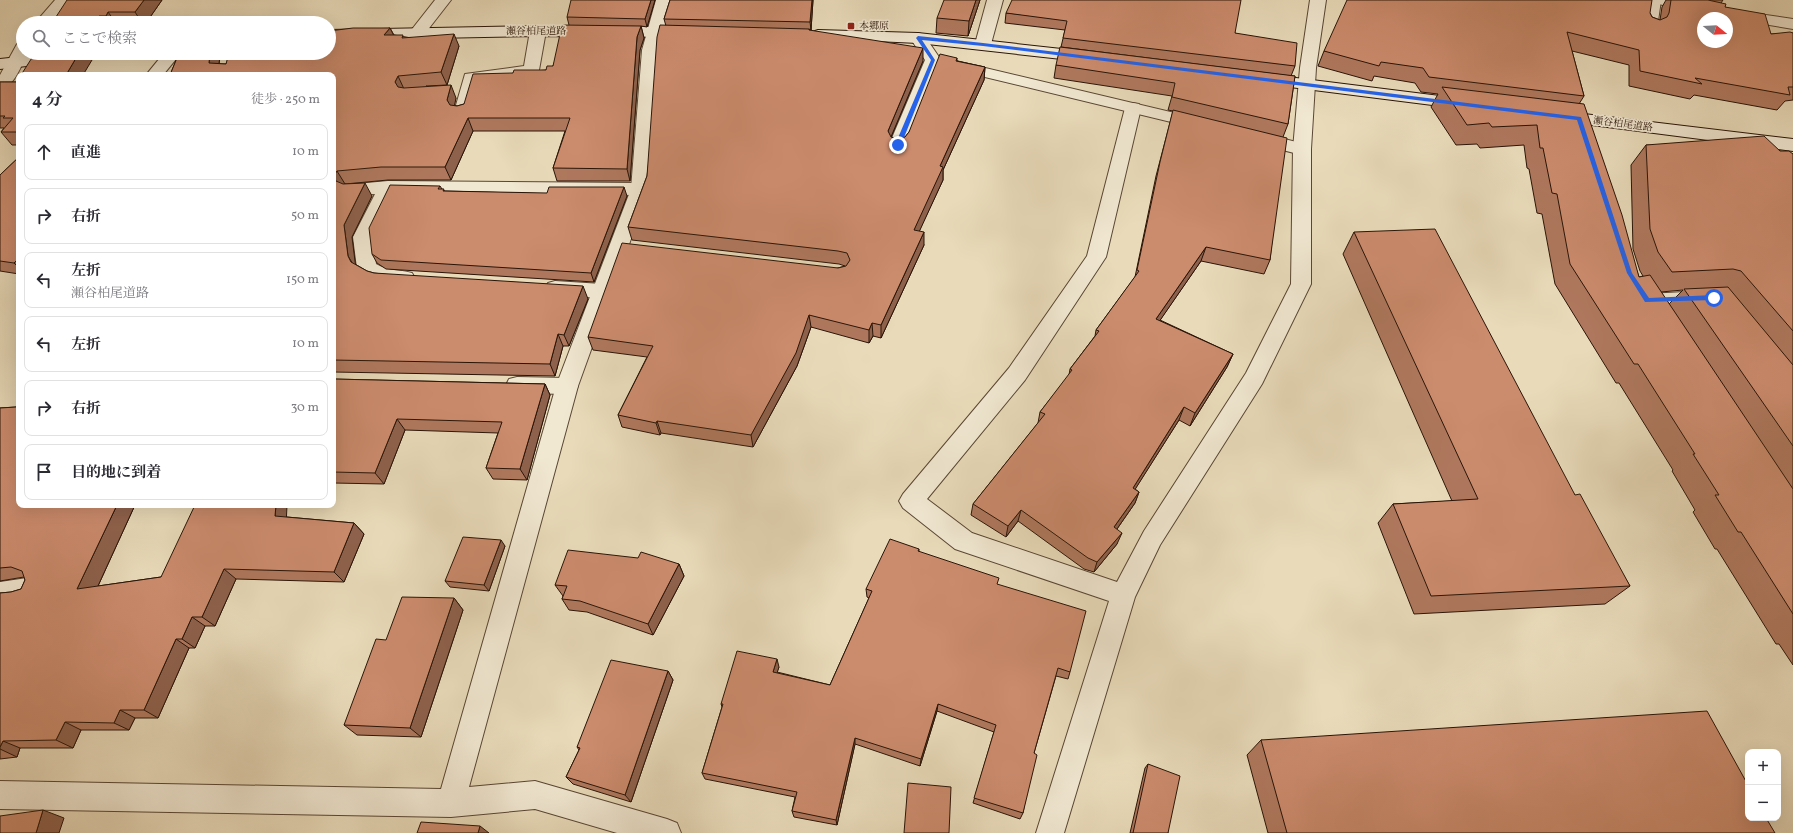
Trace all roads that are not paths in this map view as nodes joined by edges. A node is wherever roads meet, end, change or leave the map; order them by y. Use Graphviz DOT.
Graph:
graph roads {
  1 [pos="63,0"];
  2 [pos="442,0"];
  3 [pos="664,0"];
  4 [pos="995,0"];
  5 [pos="1318,0"];
  6 [pos="1653,0"];
  7 [pos="1660,0"];
  8 [pos="1740,0"];
  9 [pos="1700,12"];
  10 [pos="1733,15"];
  11 [pos="49,16"];
  12 [pos="1750,18"];
  13 [pos="1793,24"];
  14 [pos="1649,28"];
  15 [pos="538,31"];
  16 [pos="656,32"];
  17 [pos="417,33"];
  18 [pos="703,33"];
  19 [pos="336,35"];
  20 [pos="799,35"];
  21 [pos="918,38"];
  22 [pos="1781,38"];
  23 [pos="983,44"];
  24 [pos="16,54"];
  25 [pos="1102,59"];
  26 [pos="34,60"];
  27 [pos="167,60"];
  28 [pos="933,60"];
  29 [pos="7,63"];
  30 [pos="157,72"];
  31 [pos="1252,78"];
  32 [pos="0,85"];
  33 [pos="1307,85"];
  34 [pos="1478,106"];
  35 [pos="1133,108"];
  36 [pos="462,112"];
  37 [pos="1540,114"];
  38 [pos="1579,119"];
  39 [pos="1218,128"];
  40 [pos="1241,134"];
  41 [pos="1586,141"];
  42 [pos="898,145"];
  43 [pos="1793,145"];
  44 [pos="1302,149"];
  45 [pos="388,187"];
  46 [pos="351,189"];
  47 [pos="640,189"];
  48 [pos="422,279"];
  49 [pos="540,287"];
  50 [pos="602,291"];
  51 [pos="1719,303"];
  52 [pos="1660,320"];
  53 [pos="497,384"];
  54 [pos="568,386"];
  55 [pos="27,589"];
  56 [pos="0,593"];
  57 [pos="1123,595"];
  58 [pos="0,795"];
  59 [pos="451,803"];
  60 [pos="667,833"];
  61 [pos="1050,833"];
  1 -- 11 [label="street"];
  2 -- 17 [label="street"];
  3 -- 16 [label="street"];
  4 -- 23 [label="street"];
  5 -- 33 [label="street"];
  6 -- 14 [label="street"];
  7 -- 9 [label="street"];
  8 -- 12 [label="street"];
  10 -- 12 [label="street"];
  12 -- 13 [label="street"];
  12 -- 22 [label="street"];
  15 -- 16 [label="street, 瀬谷柏尾道路"];
  15 -- 17 [label="street, 瀬谷柏尾道路"];
  15 -- 36 [label="street"];
  16 -- 18 [label="street, 瀬谷柏尾道路"];
  16 -- 47 [label="street"];
  17 -- 19 [label="street, 瀬谷柏尾道路"];
  20 -- 21 [label="street"];
  21 -- 23 [label="street"];
  21 -- 28 [label="street"];
  23 -- 25 [label="street"];
  24 -- 29 [label="street"];
  26 -- 29 [label="street"];
  27 -- 30 [label="street"];
  28 -- 35 [label="street"];
  28 -- 42 [label="street"];
  29 -- 32 [label="street"];
  31 -- 33 [label="street"];
  33 -- 34 [label="street"];
  33 -- 44 [label="street"];
  35 -- 39 [label="street"];
  35 -- 57 [label="street"];
  37 -- 38 [label="street, 瀬谷柏尾道路"];
  38 -- 41 [label="street"];
  38 -- 43 [label="street, 瀬谷柏尾道路"];
  40 -- 44 [label="street"];
  44 -- 57 [label="street"];
  45 -- 46 [label="street"];
  45 -- 47 [label="street"];
  45 -- 48 [label="street"];
  47 -- 50 [label="street"];
  49 -- 50 [label="street"];
  50 -- 54 [label="street"];
  51 -- 52 [label="street"];
  53 -- 54 [label="street"];
  54 -- 59 [label="street"];
  55 -- 56 [label="street"];
  57 -- 61 [label="street"];
  58 -- 59 [label="street"];
  59 -- 60 [label="street"];
}
